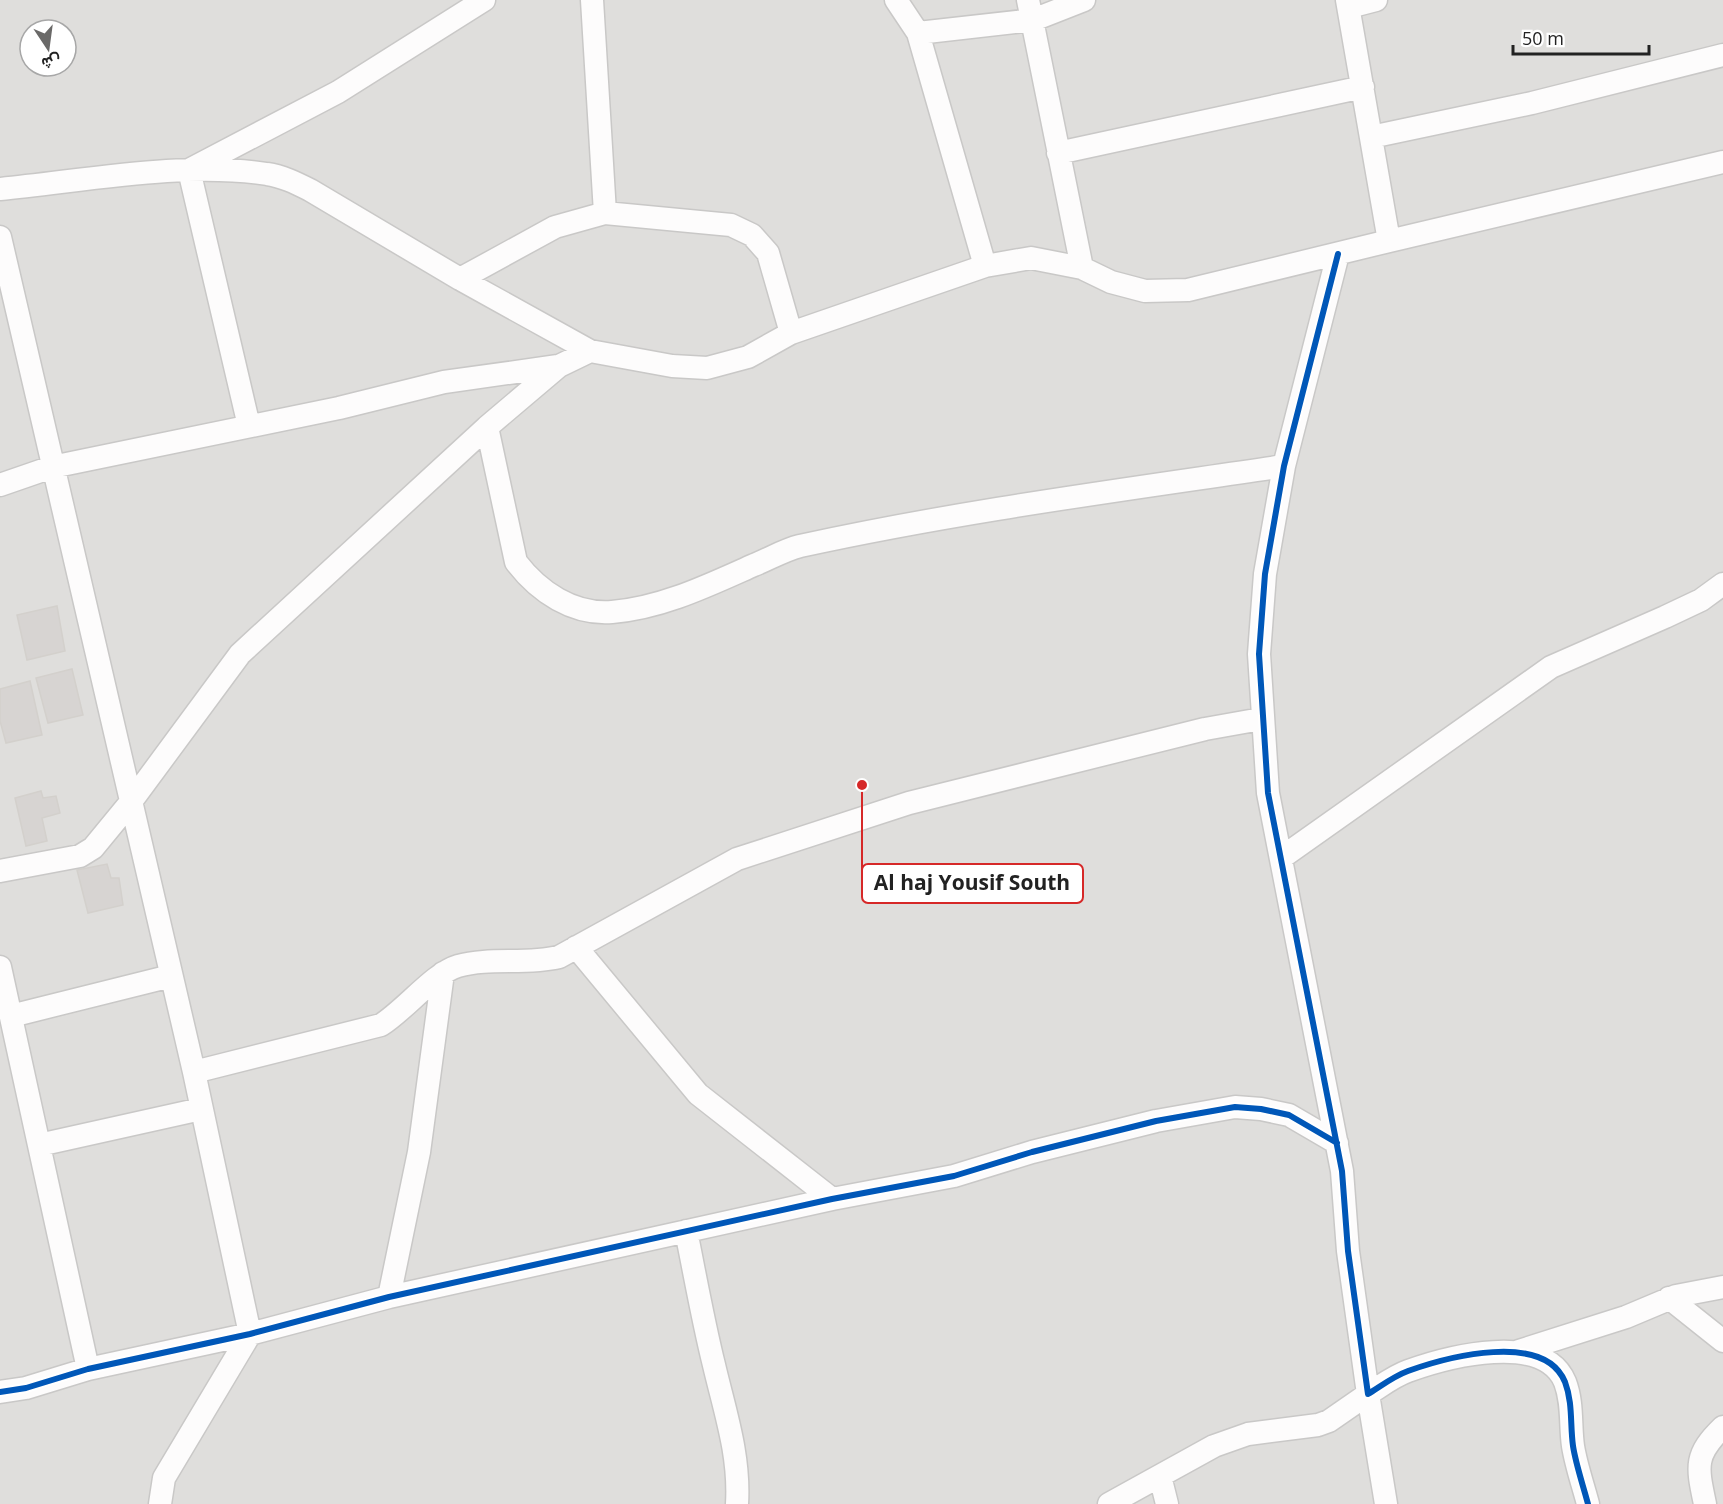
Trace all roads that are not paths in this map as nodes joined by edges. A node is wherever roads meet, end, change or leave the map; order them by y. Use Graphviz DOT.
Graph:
graph roads {
  1 [pos="484,0"];
  2 [pos="592,0"];
  3 [pos="896,0"];
  4 [pos="1084,0"];
  5 [pos="1376,0"];
  6 [pos="1348,3"];
  7 [pos="1031,10"];
  8 [pos="918,33"];
  9 [pos="1723,55"];
  10 [pos="1363,87"];
  11 [pos="1371,137"];
  12 [pos="1058,153"];
  13 [pos="1723,162"];
  14 [pos="189,170"];
  15 [pos="0,189"];
  16 [pos="605,213"];
  17 [pos="0,237"];
  18 [pos="1389,241"];
  19 [pos="1338,254"];
  20 [pos="985,266"];
  21 [pos="1082,268"];
  22 [pos="460,279"];
  23 [pos="791,333"];
  24 [pos="590,351"];
  25 [pos="559,366"];
  26 [pos="249,426"];
  27 [pos="487,427"];
  28 [pos="1284,466"];
  29 [pos="52,467"];
  30 [pos="0,485"];
  31 [pos="1723,584"];
  32 [pos="1261,719"];
  33 [pos="130,803"];
  34 [pos="1281,858"];
  35 [pos="0,872"];
  36 [pos="576,947"];
  37 [pos="0,967"];
  38 [pos="444,973"];
  39 [pos="171,976"];
  40 [pos="11,1016"];
  41 [pos="194,1072"];
  42 [pos="201,1109"];
  43 [pos="1336,1143"];
  44 [pos="39,1145"];
  45 [pos="832,1199"];
  46 [pos="686,1231"];
  47 [pos="1723,1287"];
  48 [pos="389,1298"];
  49 [pos="1669,1298"];
  50 [pos="250,1334"];
  51 [pos="1723,1341"];
  52 [pos="1519,1351"];
  53 [pos="88,1369"];
  54 [pos="0,1392"];
  55 [pos="1368,1394"];
  56 [pos="1723,1427"];
  57 [pos="1160,1476"];
  58 [pos="159,1504"];
  59 [pos="737,1504"];
  60 [pos="1109,1504"];
  61 [pos="1167,1504"];
  62 [pos="1386,1504"];
  63 [pos="1588,1504"];
  64 [pos="1705,1504"];
  1 -- 14 [label="street"];
  2 -- 16 [label="street"];
  3 -- 8 [label="street"];
  4 -- 7 [label="street"];
  5 -- 6 [label="street"];
  6 -- 10 [label="street"];
  7 -- 8 [label="street"];
  7 -- 12 [label="street"];
  8 -- 20 [label="street"];
  9 -- 11 [label="street"];
  10 -- 11 [label="street"];
  10 -- 12 [label="street"];
  11 -- 18 [label="street"];
  12 -- 21 [label="street"];
  13 -- 18 [label="street"];
  14 -- 15 [label="street"];
  14 -- 22 [label="street"];
  14 -- 26 [label="street"];
  16 -- 22 [label="street"];
  16 -- 23 [label="street"];
  17 -- 29 [label="street"];
  18 -- 19 [label="street"];
  19 -- 21 [label="street"];
  19 -- 28 [label="street"];
  20 -- 21 [label="street"];
  20 -- 23 [label="street"];
  22 -- 24 [label="street"];
  23 -- 24 [label="street"];
  24 -- 25 [label="street"];
  25 -- 26 [label="street"];
  25 -- 27 [label="street"];
  26 -- 29 [label="street"];
  27 -- 28 [label="street"];
  27 -- 33 [label="street"];
  28 -- 32 [label="street"];
  29 -- 30 [label="street"];
  29 -- 33 [label="street"];
  31 -- 34 [label="street"];
  32 -- 34 [label="street"];
  32 -- 36 [label="street"];
  33 -- 35 [label="street"];
  33 -- 39 [label="street"];
  34 -- 43 [label="street"];
  36 -- 38 [label="street"];
  36 -- 45 [label="street"];
  37 -- 40 [label="street"];
  38 -- 41 [label="street"];
  38 -- 48 [label="street"];
  39 -- 40 [label="street"];
  39 -- 41 [label="street"];
  40 -- 44 [label="street"];
  41 -- 42 [label="street"];
  42 -- 44 [label="street"];
  42 -- 50 [label="street"];
  43 -- 45 [label="street"];
  43 -- 55 [label="street"];
  44 -- 53 [label="street"];
  45 -- 46 [label="street"];
  46 -- 48 [label="street"];
  46 -- 59 [label="street"];
  47 -- 49 [label="street"];
  48 -- 50 [label="street"];
  49 -- 51 [label="street"];
  49 -- 52 [label="street"];
  50 -- 53 [label="street"];
  50 -- 58 [label="street"];
  52 -- 55 [label="street"];
  52 -- 63 [label="street"];
  53 -- 54 [label="street"];
  55 -- 57 [label="street"];
  55 -- 62 [label="street"];
  56 -- 64 [label="street"];
  57 -- 60 [label="street"];
  57 -- 61 [label="street"];
}
